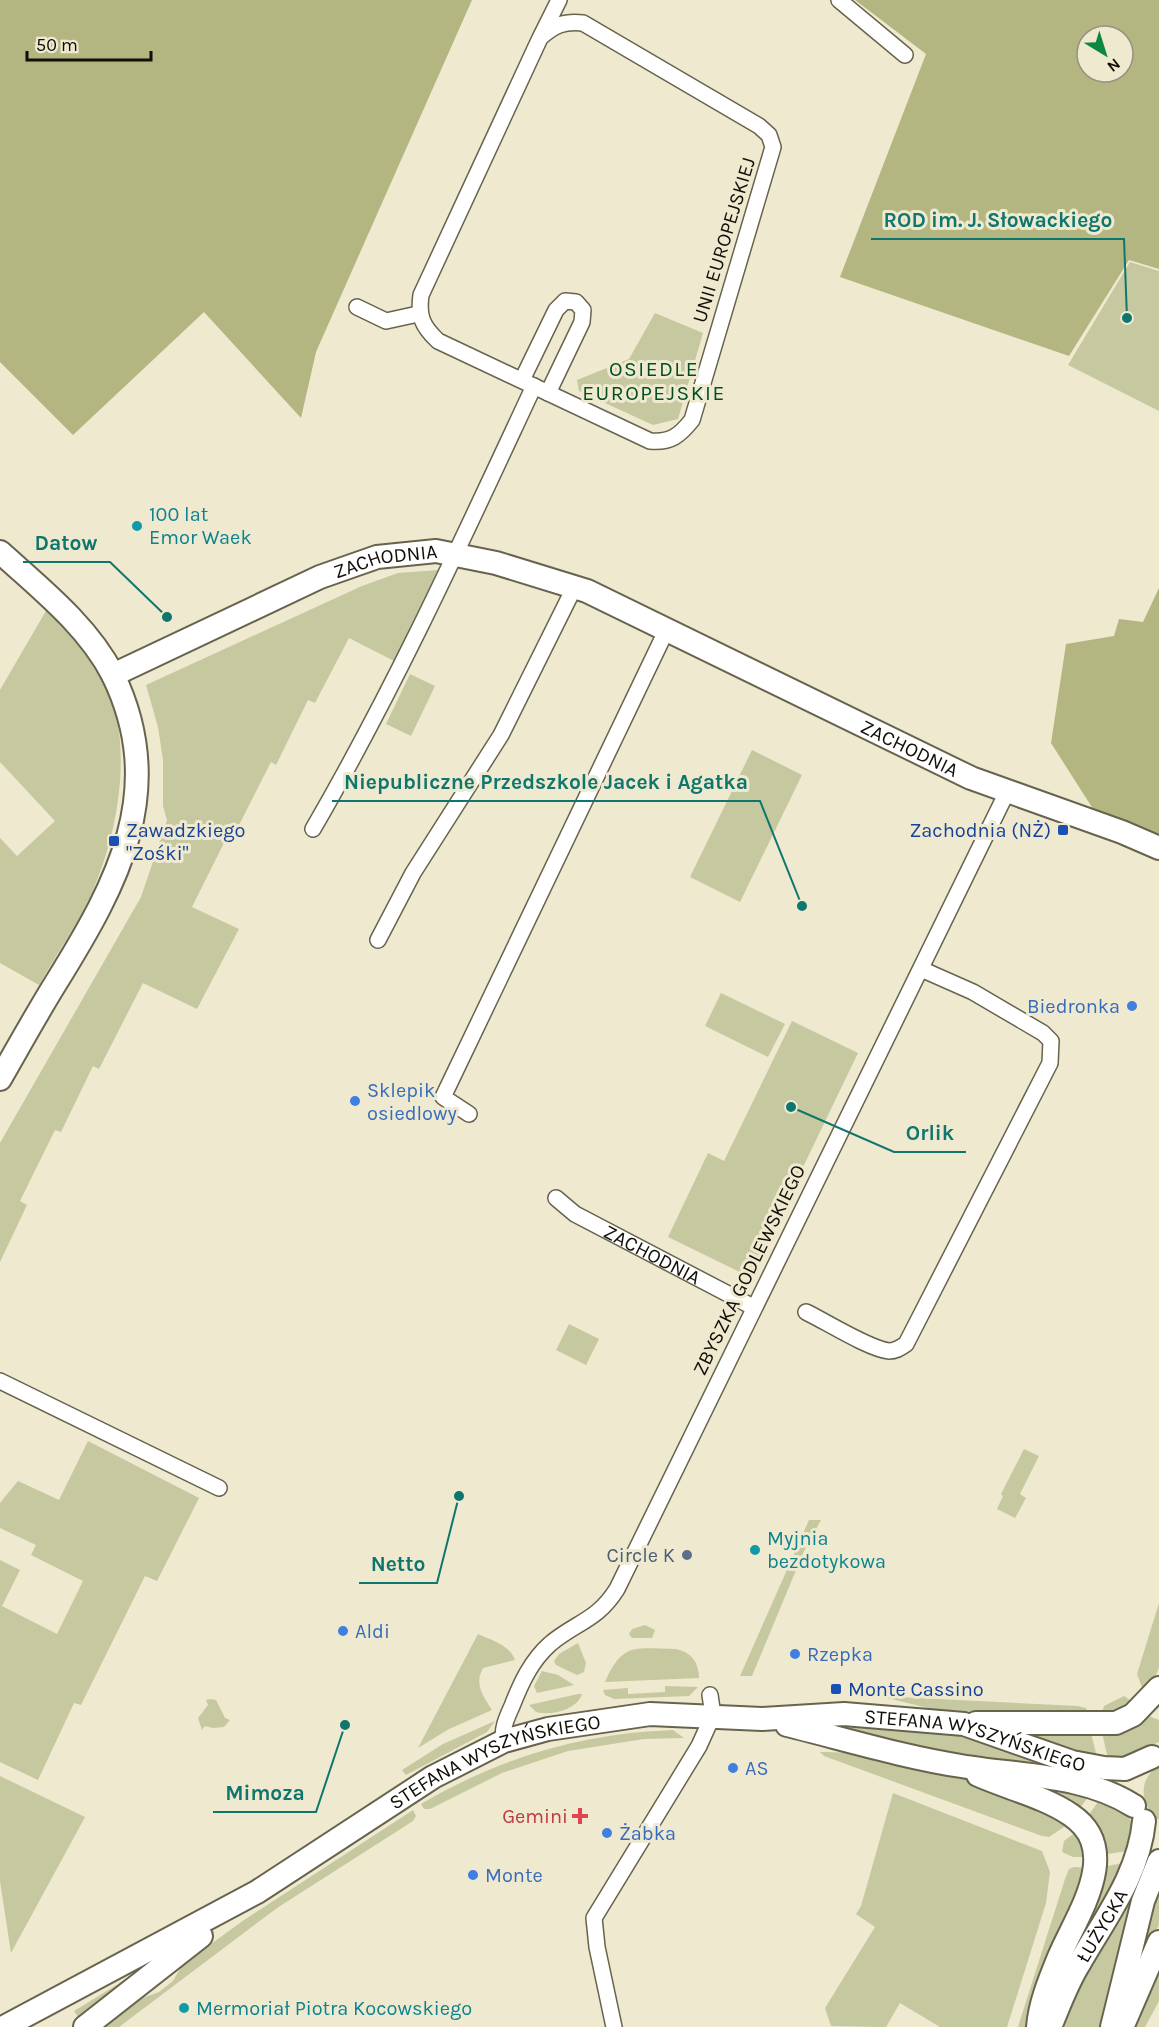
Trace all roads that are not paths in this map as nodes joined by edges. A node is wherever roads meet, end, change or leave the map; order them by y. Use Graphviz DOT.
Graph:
graph roads {
  1 [pos="559,0"];
  2 [pos="839,0"];
  3 [pos="540,38"];
  4 [pos="905,55"];
  5 [pos="357,307"];
  6 [pos="418,314"];
  7 [pos="535,386"];
  8 [pos="0,552"];
  9 [pos="456,556"];
  10 [pos="575,586"];
  11 [pos="667,629"];
  12 [pos="112,675"];
  13 [pos="1007,792"];
  14 [pos="313,830"];
  15 [pos="1159,848"];
  16 [pos="378,940"];
  17 [pos="921,969"];
  18 [pos="0,1079"];
  19 [pos="469,1114"];
  20 [pos="556,1198"];
  21 [pos="753,1307"];
  22 [pos="806,1312"];
  23 [pos="0,1381"];
  24 [pos="219,1488"];
  25 [pos="1159,1688"];
  26 [pos="711,1705"];
  27 [pos="762,1719"];
  28 [pos="964,1724"];
  29 [pos="504,1741"];
  30 [pos="1155,1756"];
  31 [pos="960,1766"];
  32 [pos="1146,1819"];
  33 [pos="1159,1861"];
  34 [pos="257,1892"];
  35 [pos="1159,1942"];
  36 [pos="0,2014"];
  37 [pos="5,2027"];
  38 [pos="85,2027"];
  39 [pos="614,2027"];
  40 [pos="1038,2027"];
  41 [pos="1050,2027"];
  42 [pos="1112,2027"];
  43 [pos="1122,2027"];
  1 -- 3 [label="street"];
  2 -- 4 [label="street"];
  3 -- 6 [label="street"];
  3 -- 7 [label="street, UNII EUROPEJSKIEJ"];
  5 -- 6 [label="street"];
  6 -- 7 [label="street, UNII EUROPEJSKIEJ"];
  7 -- 7 [label="street"];
  7 -- 9 [label="street"];
  8 -- 12 [label="street"];
  9 -- 10 [label="street, ZACHODNIA"];
  9 -- 12 [label="street, ZACHODNIA"];
  9 -- 14 [label="street"];
  10 -- 11 [label="street, ZACHODNIA"];
  10 -- 16 [label="street"];
  11 -- 13 [label="street, ZACHODNIA"];
  11 -- 19 [label="street"];
  12 -- 18 [label="street"];
  13 -- 15 [label="street, ZACHODNIA"];
  13 -- 17 [label="street, ZBYSZKA GODLEWSKIEGO"];
  17 -- 21 [label="street, ZBYSZKA GODLEWSKIEGO"];
  17 -- 22 [label="street"];
  20 -- 21 [label="street, ZACHODNIA"];
  21 -- 29 [label="street, ZBYSZKA GODLEWSKIEGO"];
  23 -- 24 [label="street"];
  25 -- 28 [label="street"];
  26 -- 27 [label="street, STEFANA WYSZYŃSKIEGO"];
  26 -- 29 [label="street, STEFANA WYSZYŃSKIEGO"];
  26 -- 39 [label="street"];
  27 -- 28 [label="street, STEFANA WYSZYŃSKIEGO"];
  27 -- 31 [label="street, STEFANA WYSZYŃSKIEGO"];
  28 -- 30 [label="street, STEFANA WYSZYŃSKIEGO"];
  29 -- 34 [label="street, STEFANA WYSZYŃSKIEGO"];
  30 -- 32 [label="street, ŁUŻYCKA"];
  31 -- 32 [label="street, STEFANA WYSZYŃSKIEGO"];
  31 -- 40 [label="street"];
  32 -- 41 [label="street, ŁUŻYCKA"];
  33 -- 42 [label="street, ŁUŻYCKA"];
  34 -- 37 [label="street, STEFANA WYSZYŃSKIEGO"];
  34 -- 38 [label="street, STEFANA WYSZYŃSKIEGO"];
  35 -- 43 [label="street"];
  36 -- 37 [label="street"];
}
